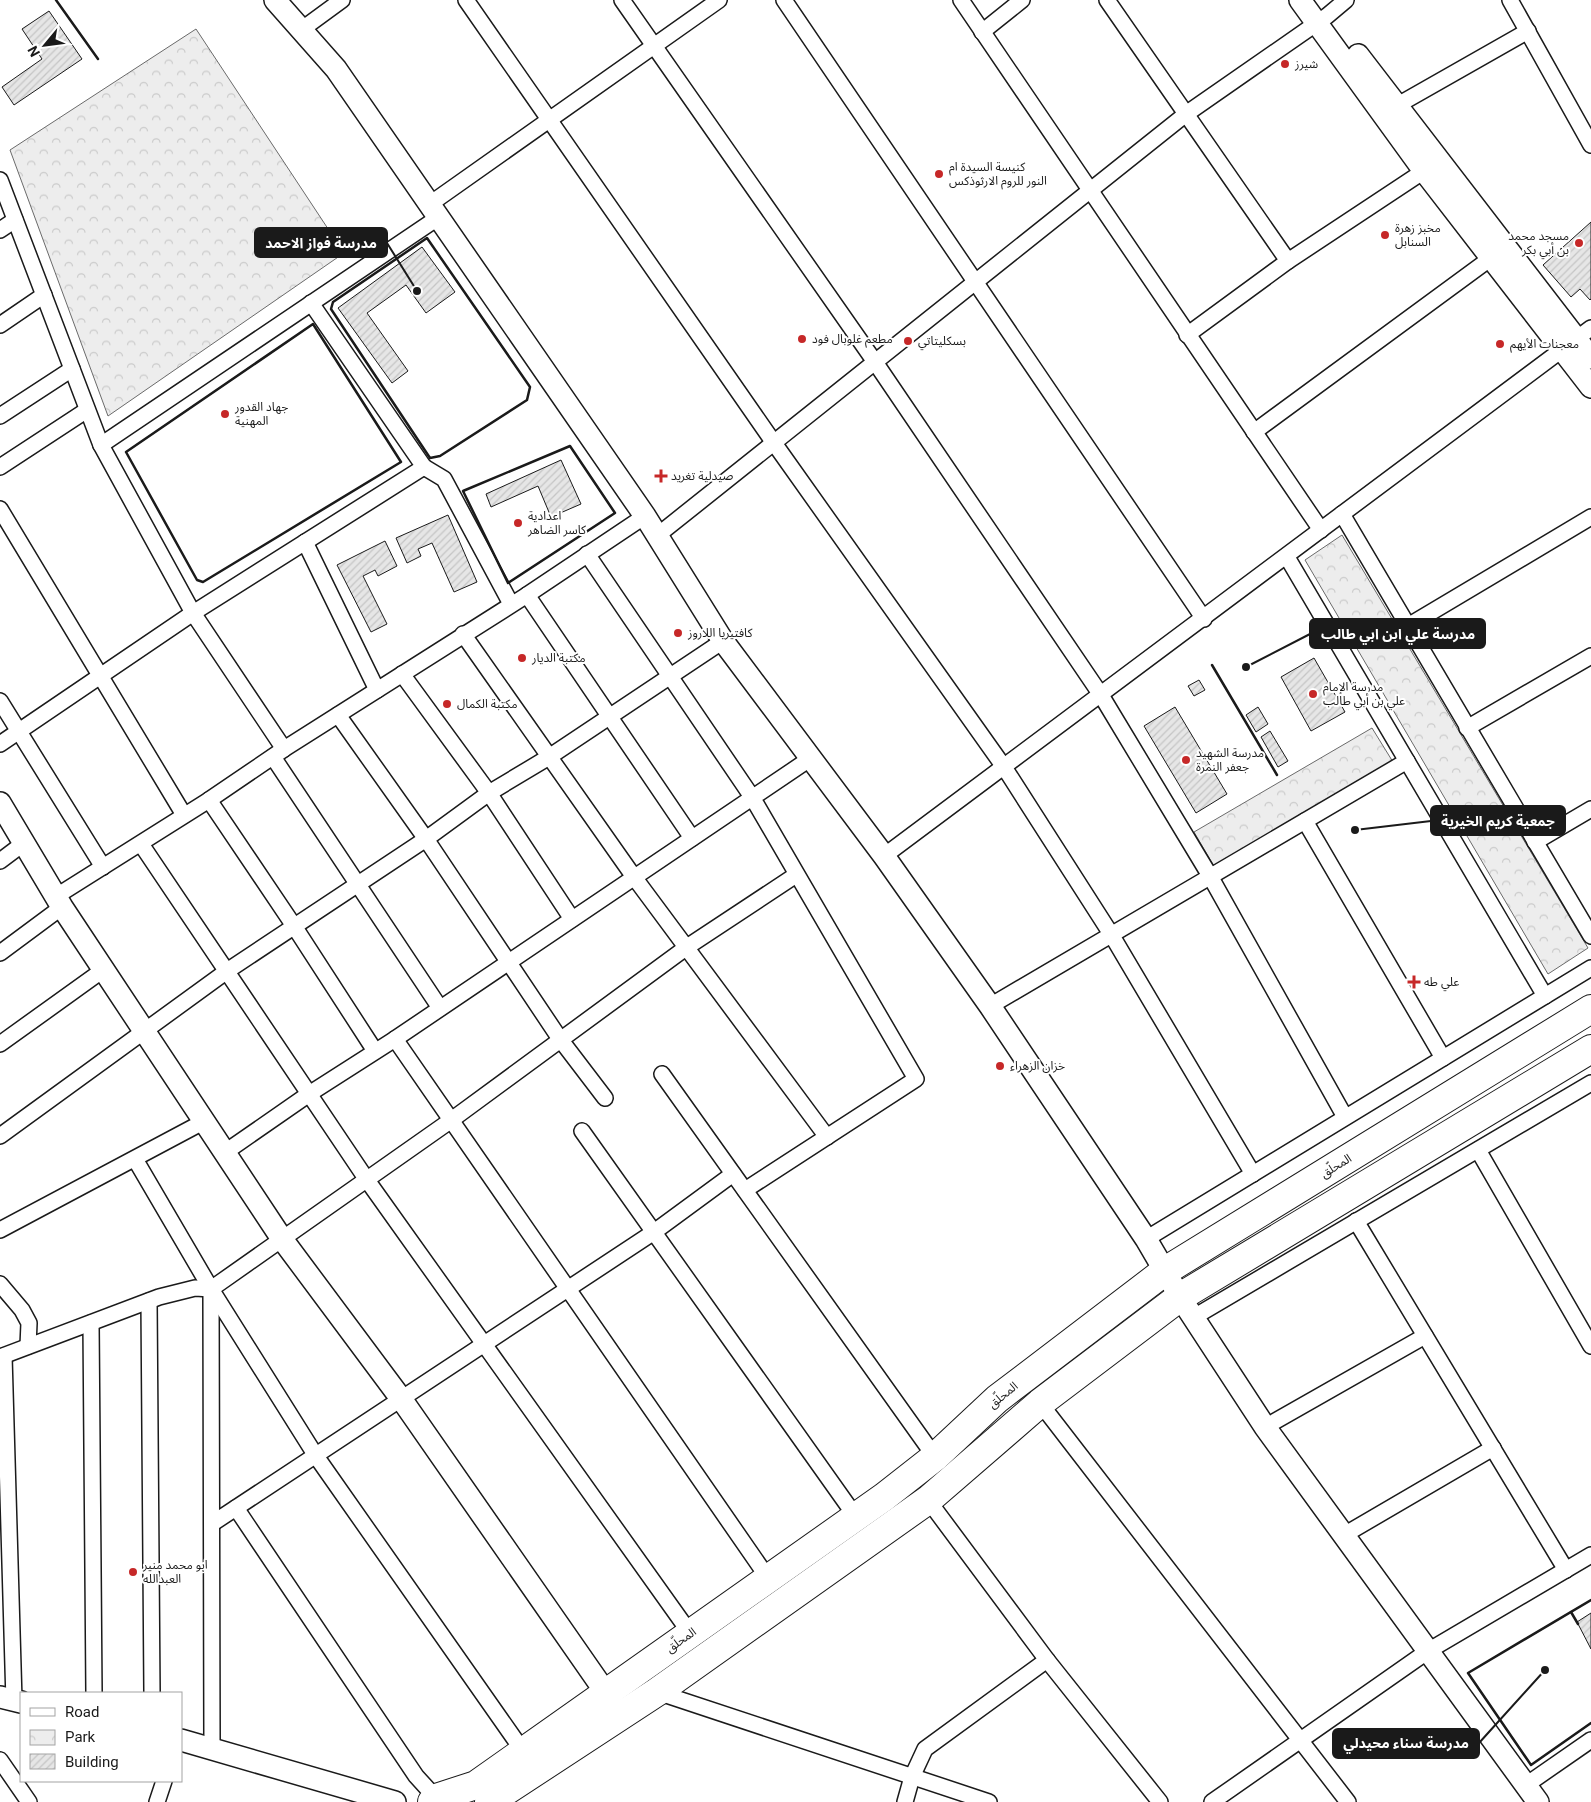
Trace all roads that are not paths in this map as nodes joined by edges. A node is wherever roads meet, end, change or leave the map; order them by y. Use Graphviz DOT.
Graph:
graph roads {
  1 [pos="275,0"];
  2 [pos="342,0"];
  3 [pos="466,0"];
  4 [pos="622,0"];
  5 [pos="719,0"];
  6 [pos="784,0"];
  7 [pos="961,0"];
  8 [pos="1022,0"];
  9 [pos="1106,0"];
  10 [pos="1300,0"];
  11 [pos="1346,0"];
  12 [pos="1510,0"];
  13 [pos="1320,13"];
  14 [pos="301,30"];
  15 [pos="1528,31"];
  16 [pos="982,32"];
  17 [pos="654,44"];
  18 [pos="1396,106"];
  19 [pos="1186,114"];
  20 [pos="552,120"];
  21 [pos="1591,145"];
  22 [pos="1424,171"];
  23 [pos="0,180"];
  24 [pos="1089,191"];
  25 [pos="434,210"];
  26 [pos="15,220"];
  27 [pos="0,230"];
  28 [pos="1490,258"];
  29 [pos="1288,261"];
  30 [pos="974,283"];
  31 [pos="44,296"];
  32 [pos="311,303"];
  33 [pos="0,324"];
  34 [pos="1187,335"];
  35 [pos="1577,339"];
  36 [pos="1591,358"];
  37 [pos="874,362"];
  38 [pos="72,369"];
  39 [pos="1591,387"];
  40 [pos="87,410"];
  41 [pos="0,416"];
  42 [pos="1254,432"];
  43 [pos="774,443"];
  44 [pos="101,445"];
  45 [pos="0,467"];
  46 [pos="424,467"];
  47 [pos="0,509"];
  48 [pos="1342,514"];
  49 [pos="646,516"];
  50 [pos="1591,517"];
  51 [pos="1321,530"];
  52 [pos="658,535"];
  53 [pos="305,542"];
  54 [pos="587,554"];
  55 [pos="1287,557"];
  56 [pos="527,595"];
  57 [pos="510,604"];
  58 [pos="193,613"];
  59 [pos="1204,619"];
  60 [pos="1408,626"];
  61 [pos="463,634"];
  62 [pos="723,641"];
  63 [pos="1591,656"];
  64 [pos="402,674"];
  65 [pos="100,675"];
  66 [pos="670,677"];
  67 [pos="377,690"];
  68 [pos="1101,695"];
  69 [pos="0,701"];
  70 [pos="338,715"];
  71 [pos="610,716"];
  72 [pos="1468,728"];
  73 [pos="19,731"];
  74 [pos="0,744"];
  75 [pos="279,753"];
  76 [pos="549,758"];
  77 [pos="811,758"];
  78 [pos="1407,761"];
  79 [pos="1004,767"];
  80 [pos="488,794"];
  81 [pos="752,797"];
  82 [pos="209,800"];
  83 [pos="0,803"];
  84 [pos="1591,809"];
  85 [pos="184,815"];
  86 [pos="1305,821"];
  87 [pos="692,838"];
  88 [pos="426,839"];
  89 [pos="1535,842"];
  90 [pos="24,844"];
  91 [pos="141,844"];
  92 [pos="884,856"];
  93 [pos="0,861"];
  94 [pos="103,867"];
  95 [pos="796,875"];
  96 [pos="1210,876"];
  97 [pos="634,877"];
  98 [pos="357,884"];
  99 [pos="58,902"];
  100 [pos="572,919"];
  101 [pos="294,926"];
  102 [pos="1111,934"];
  103 [pos="1591,936"];
  104 [pos="687,947"];
  105 [pos="0,952"];
  106 [pos="508,962"];
  107 [pos="1591,968"];
  108 [pos="103,970"];
  109 [pos="227,971"];
  110 [pos="1545,996"];
  111 [pos="990,1006"];
  112 [pos="440,1008"];
  113 [pos="1591,1009"];
  114 [pos="144,1030"];
  115 [pos="560,1038"];
  116 [pos="395,1039"];
  117 [pos="0,1044"];
  118 [pos="1591,1049"];
  119 [pos="375,1051"];
  120 [pos="1443,1058"];
  121 [pos="662,1074"];
  122 [pos="1591,1083"];
  123 [pos="309,1094"];
  124 [pos="605,1098"];
  125 [pos="1345,1117"];
  126 [pos="450,1121"];
  127 [pos="204,1122"];
  128 [pos="582,1131"];
  129 [pos="0,1136"];
  130 [pos="827,1137"];
  131 [pos="1478,1150"];
  132 [pos="224,1153"];
  133 [pos="135,1159"];
  134 [pos="733,1174"];
  135 [pos="1253,1174"];
  136 [pos="367,1180"];
  137 [pos="745,1190"];
  138 [pos="1356,1222"];
  139 [pos="0,1230"];
  140 [pos="654,1232"];
  141 [pos="282,1239"];
  142 [pos="1146,1239"];
  143 [pos="1165,1271"];
  144 [pos="0,1284"];
  145 [pos="212,1289"];
  146 [pos="566,1289"];
  147 [pos="149,1301"];
  148 [pos="1187,1307"];
  149 [pos="91,1323"];
  150 [pos="1425,1336"];
  151 [pos="486,1344"];
  152 [pos="28,1346"];
  153 [pos="1591,1346"];
  154 [pos="2,1356"];
  155 [pos="402,1400"];
  156 [pos="1040,1403"];
  157 [pos="1265,1427"];
  158 [pos="1493,1448"];
  159 [pos="316,1456"];
  160 [pos="935,1457"];
  161 [pos="928,1500"];
  162 [pos="236,1508"];
  163 [pos="856,1517"];
  164 [pos="213,1523"];
  165 [pos="1344,1535"];
  166 [pos="1591,1555"];
  167 [pos="1566,1570"];
  168 [pos="768,1578"];
  169 [pos="690,1633"];
  170 [pos="1428,1651"];
  171 [pos="1047,1660"];
  172 [pos="94,1692"];
  173 [pos="152,1692"];
  174 [pos="657,1692"];
  175 [pos="606,1693"];
  176 [pos="12,1700"];
  177 [pos="1301,1739"];
  178 [pos="182,1740"];
  179 [pos="1591,1740"];
  180 [pos="212,1747"];
  181 [pos="523,1751"];
  182 [pos="0,1760"];
  183 [pos="912,1777"];
  184 [pos="164,1782"];
  185 [pos="1532,1794"];
  186 [pos="448,1799"];
  187 [pos="28,1802"];
  188 [pos="157,1802"];
  189 [pos="395,1802"];
  190 [pos="489,1802"];
  191 [pos="905,1802"];
  192 [pos="989,1802"];
  193 [pos="1160,1802"];
  194 [pos="1212,1802"];
  195 [pos="1348,1802"];
  1 -- 14 [label="street"];
  2 -- 14 [label="street"];
  3 -- 20 [label="street"];
  4 -- 17 [label="street"];
  5 -- 17 [label="street"];
  6 -- 30 [label="street"];
  7 -- 16 [label="street"];
  8 -- 16 [label="street"];
  9 -- 19 [label="street"];
  10 -- 13 [label="street"];
  11 -- 13 [label="street"];
  12 -- 15 [label="street"];
  13 -- 18 [label="street"];
  13 -- 19 [label="street"];
  13 -- 22 [label="street"];
  14 -- 25 [label="street"];
  15 -- 18 [label="street"];
  15 -- 21 [label="street"];
  16 -- 24 [label="street"];
  17 -- 20 [label="street"];
  17 -- 37 [label="street"];
  18 -- 35 [label="street"];
  19 -- 24 [label="street"];
  19 -- 29 [label="street"];
  20 -- 25 [label="street"];
  20 -- 43 [label="street"];
  22 -- 28 [label="street"];
  22 -- 29 [label="street"];
  23 -- 26 [label="street"];
  24 -- 30 [label="street"];
  24 -- 34 [label="street"];
  25 -- 32 [label="street"];
  25 -- 49 [label="street"];
  26 -- 27 [label="street"];
  26 -- 31 [label="street"];
  28 -- 35 [label="street"];
  28 -- 42 [label="street"];
  29 -- 34 [label="street"];
  30 -- 37 [label="street"];
  30 -- 59 [label="street"];
  31 -- 33 [label="street"];
  31 -- 38 [label="street"];
  32 -- 44 [label="street"];
  32 -- 46 [label="street"];
  34 -- 42 [label="street"];
  35 -- 36 [label="street"];
  35 -- 39 [label="street"];
  35 -- 48 [label="street"];
  37 -- 43 [label="street"];
  37 -- 68 [label="street"];
  38 -- 40 [label="street"];
  38 -- 41 [label="street"];
  40 -- 44 [label="street"];
  40 -- 45 [label="street"];
  42 -- 51 [label="street"];
  43 -- 52 [label="street"];
  43 -- 79 [label="street"];
  44 -- 58 [label="street"];
  46 -- 53 [label="street"];
  46 -- 57 [label="street"];
  47 -- 65 [label="street"];
  48 -- 51 [label="street"];
  48 -- 60 [label="street"];
  49 -- 52 [label="street"];
  49 -- 54 [label="street"];
  50 -- 60 [label="street"];
  51 -- 55 [label="street"];
  52 -- 62 [label="street"];
  53 -- 58 [label="street"];
  53 -- 67 [label="street"];
  54 -- 56 [label="street"];
  54 -- 66 [label="street"];
  55 -- 59 [label="street"];
  55 -- 78 [label="street"];
  56 -- 57 [label="street"];
  56 -- 71 [label="street"];
  57 -- 61 [label="street"];
  58 -- 65 [label="street"];
  58 -- 75 [label="street"];
  59 -- 68 [label="street"];
  60 -- 72 [label="street"];
  61 -- 64 [label="street"];
  61 -- 76 [label="street"];
  62 -- 66 [label="street"];
  62 -- 77 [label="street"];
  63 -- 72 [label="street"];
  64 -- 67 [label="street"];
  64 -- 80 [label="street"];
  65 -- 73 [label="street"];
  65 -- 85 [label="street"];
  66 -- 71 [label="street"];
  66 -- 81 [label="street"];
  67 -- 70 [label="street"];
  68 -- 79 [label="street"];
  68 -- 96 [label="street"];
  69 -- 73 [label="street"];
  70 -- 75 [label="street"];
  70 -- 88 [label="street"];
  71 -- 76 [label="street"];
  71 -- 87 [label="street"];
  72 -- 89 [label="street"];
  73 -- 74 [label="street"];
  73 -- 94 [label="street"];
  75 -- 82 [label="street"];
  75 -- 98 [label="street"];
  76 -- 80 [label="street"];
  76 -- 97 [label="street"];
  77 -- 81 [label="street"];
  77 -- 92 [label="street"];
  78 -- 86 [label="street"];
  78 -- 110 [label="street"];
  79 -- 92 [label="street"];
  79 -- 102 [label="street"];
  80 -- 88 [label="street"];
  80 -- 100 [label="street"];
  81 -- 87 [label="street"];
  81 -- 95 [label="street"];
  82 -- 85 [label="street"];
  82 -- 101 [label="street"];
  83 -- 90 [label="street"];
  84 -- 89 [label="street"];
  85 -- 91 [label="street"];
  86 -- 96 [label="street"];
  86 -- 120 [label="street"];
  87 -- 97 [label="street"];
  88 -- 98 [label="street"];
  88 -- 106 [label="street"];
  89 -- 103 [label="street"];
  90 -- 93 [label="street"];
  90 -- 99 [label="street"];
  91 -- 94 [label="street"];
  91 -- 109 [label="street"];
  92 -- 111 [label="street"];
  94 -- 99 [label="street"];
  95 -- 104 [label="street"];
  95 -- 130 [label="street"];
  96 -- 102 [label="street"];
  96 -- 125 [label="street"];
  97 -- 100 [label="street"];
  97 -- 104 [label="street"];
  98 -- 101 [label="street"];
  98 -- 112 [label="street"];
  99 -- 105 [label="street"];
  99 -- 108 [label="street"];
  100 -- 106 [label="street"];
  101 -- 109 [label="street"];
  101 -- 119 [label="street"];
  102 -- 111 [label="street"];
  102 -- 135 [label="street"];
  104 -- 115 [label="street"];
  104 -- 130 [label="street"];
  106 -- 112 [label="street"];
  106 -- 115 [label="street"];
  107 -- 110 [label="street"];
  108 -- 114 [label="street"];
  108 -- 117 [label="street"];
  109 -- 114 [label="street"];
  109 -- 123 [label="street"];
  110 -- 120 [label="street"];
  111 -- 142 [label="street"];
  112 -- 116 [label="street"];
  113 -- 143 [label="highway, المحلّق"];
  114 -- 127 [label="street"];
  114 -- 129 [label="street"];
  115 -- 124 [label="street"];
  115 -- 126 [label="street"];
  116 -- 119 [label="street"];
  116 -- 126 [label="street"];
  118 -- 148 [label="highway"];
  119 -- 123 [label="street"];
  120 -- 125 [label="street"];
  121 -- 134 [label="street"];
  122 -- 131 [label="street"];
  123 -- 132 [label="street"];
  123 -- 136 [label="street"];
  125 -- 135 [label="street"];
  126 -- 136 [label="street"];
  126 -- 146 [label="street"];
  127 -- 132 [label="street"];
  127 -- 133 [label="street"];
  128 -- 140 [label="street"];
  130 -- 137 [label="street"];
  131 -- 138 [label="street"];
  131 -- 153 [label="street"];
  132 -- 141 [label="street"];
  133 -- 139 [label="street"];
  133 -- 145 [label="street"];
  134 -- 137 [label="street"];
  134 -- 140 [label="street"];
  135 -- 142 [label="street"];
  136 -- 141 [label="street"];
  136 -- 151 [label="street"];
  137 -- 160 [label="street"];
  138 -- 148 [label="street"];
  138 -- 150 [label="street"];
  140 -- 146 [label="street"];
  140 -- 163 [label="street"];
  141 -- 145 [label="street"];
  141 -- 155 [label="street"];
  142 -- 143 [label="street"];
  143 -- 148 [label="street"];
  143 -- 160 [label="highway, المحلّق"];
  144 -- 152 [label="street"];
  145 -- 147 [label="street"];
  145 -- 159 [label="street"];
  145 -- 164 [label="street"];
  146 -- 151 [label="street"];
  146 -- 168 [label="street"];
  147 -- 149 [label="street"];
  147 -- 173 [label="street"];
  148 -- 156 [label="highway"];
  148 -- 157 [label="street"];
  149 -- 152 [label="street"];
  149 -- 172 [label="street"];
  150 -- 157 [label="street"];
  150 -- 158 [label="street"];
  151 -- 155 [label="street"];
  151 -- 169 [label="street"];
  152 -- 154 [label="street"];
  154 -- 176 [label="street"];
  155 -- 159 [label="street"];
  155 -- 175 [label="street"];
  156 -- 161 [label="highway"];
  156 -- 177 [label="street"];
  157 -- 165 [label="street"];
  158 -- 165 [label="street"];
  158 -- 167 [label="street"];
  159 -- 162 [label="street"];
  159 -- 181 [label="street"];
  160 -- 163 [label="highway, المحلّق"];
  161 -- 171 [label="street"];
  161 -- 174 [label="highway"];
  162 -- 164 [label="street"];
  162 -- 186 [label="street"];
  163 -- 168 [label="highway, المحلّق"];
  164 -- 180 [label="street"];
  165 -- 170 [label="street"];
  166 -- 167 [label="street"];
  167 -- 170 [label="street"];
  168 -- 169 [label="highway, المحلّق"];
  169 -- 175 [label="highway, المحلّق"];
  170 -- 177 [label="street"];
  170 -- 185 [label="street"];
  171 -- 183 [label="street"];
  171 -- 193 [label="street"];
  174 -- 183 [label="street"];
  174 -- 190 [label="highway"];
  175 -- 181 [label="highway, المحلّق"];
  177 -- 194 [label="street"];
  177 -- 195 [label="street"];
  178 -- 180 [label="street"];
  179 -- 185 [label="street"];
  180 -- 189 [label="street"];
  181 -- 186 [label="highway, المحلّق"];
  182 -- 187 [label="street"];
  183 -- 191 [label="street"];
  183 -- 192 [label="street"];
  184 -- 188 [label="street"];
}
